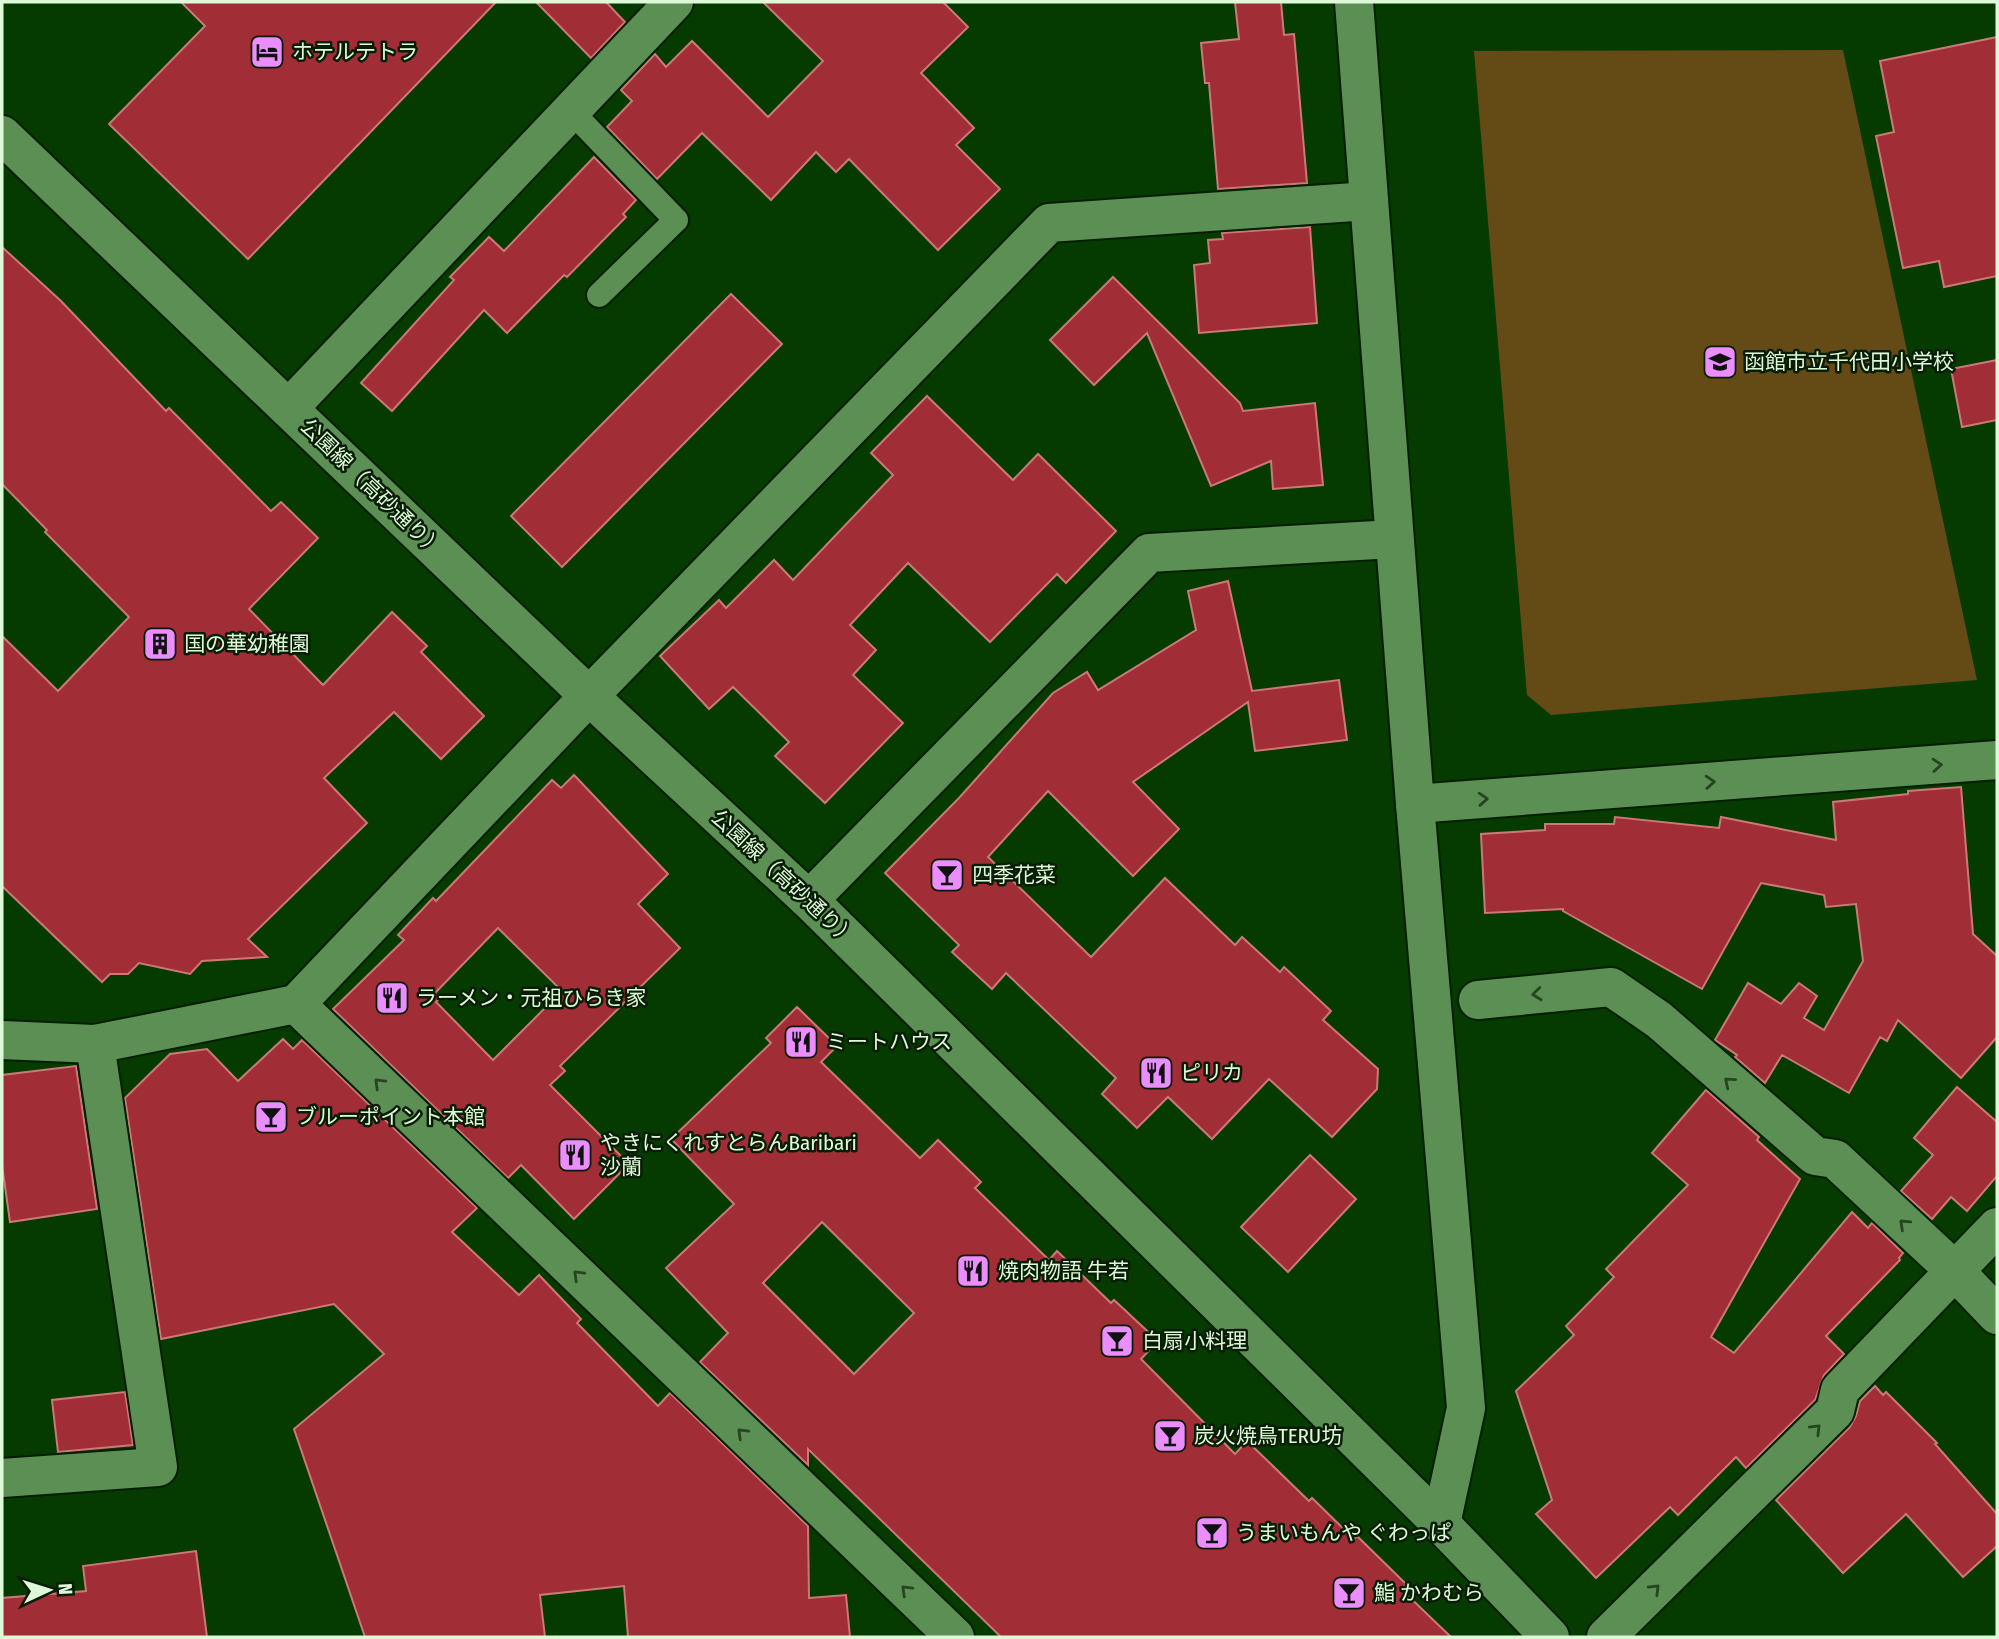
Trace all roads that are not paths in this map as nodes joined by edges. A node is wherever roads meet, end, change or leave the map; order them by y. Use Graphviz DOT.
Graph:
graph roads {
  1 [pos="674,2"];
  2 [pos="1354,2"];
  3 [pos="571,111"];
  4 [pos="6,146"];
  5 [pos="1368,201"];
  6 [pos="599,295"];
  7 [pos="289,408"];
  8 [pos="1394,539"];
  9 [pos="589,696"];
  10 [pos="1997,760"];
  11 [pos="1415,804"];
  12 [pos="809,900"];
  13 [pos="1478,1000"];
  14 [pos="296,1004"];
  15 [pos="2,1040"];
  16 [pos="95,1044"];
  17 [pos="1997,1227"];
  18 [pos="1954,1270"];
  19 [pos="1997,1315"];
  20 [pos="2,1478"];
  21 [pos="1441,1524"];
  22 [pos="955,1637"];
  23 [pos="1550,1637"];
  24 [pos="1606,1637"];
  1 -- 3 [label="street"];
  2 -- 5 [label="street"];
  3 -- 6 [label="lane"];
  3 -- 7 [label="street"];
  4 -- 7 [label="street, 公園線（高砂通り）"];
  5 -- 8 [label="street"];
  5 -- 9 [label="street"];
  7 -- 9 [label="street, 公園線（高砂通り）"];
  8 -- 11 [label="street"];
  8 -- 12 [label="street"];
  9 -- 12 [label="street, 公園線（高砂通り）"];
  9 -- 14 [label="street"];
  11 -- 10 [label="street, one-way"];
  11 -- 21 [label="street"];
  12 -- 21 [label="street, 公園線（高砂通り）"];
  18 -- 13 [label="street, one-way"];
  14 -- 16 [label="street"];
  22 -- 14 [label="street, one-way"];
  15 -- 16 [label="street"];
  16 -- 20 [label="street"];
  17 -- 18 [label="street"];
  18 -- 19 [label="street"];
  24 -- 18 [label="street, one-way"];
  21 -- 23 [label="street, 公園線（高砂通り）"];
}
